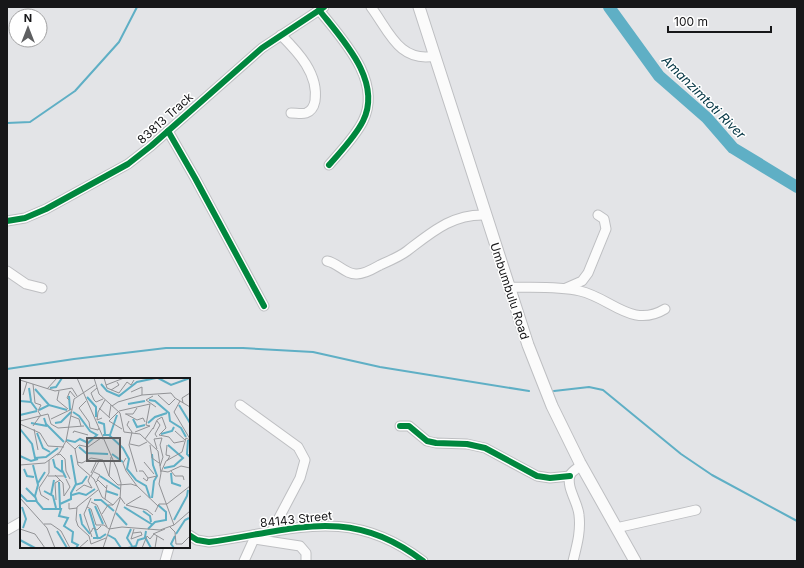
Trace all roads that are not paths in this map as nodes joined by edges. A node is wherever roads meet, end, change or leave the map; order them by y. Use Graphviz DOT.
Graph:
graph roads {
  1 [pos="371,7"];
  2 [pos="419,7"];
  3 [pos="321,8"];
  4 [pos="281,35"];
  5 [pos="435,56"];
  6 [pos="291,113"];
  7 [pos="168,131"];
  8 [pos="329,165"];
  9 [pos="485,215"];
  10 [pos="598,215"];
  11 [pos="7,221"];
  12 [pos="327,261"];
  13 [pos="7,271"];
  14 [pos="509,287"];
  15 [pos="42,288"];
  16 [pos="563,289"];
  17 [pos="264,306"];
  18 [pos="666,309"];
  19 [pos="240,405"];
  20 [pos="400,426"];
  21 [pos="581,465"];
  22 [pos="570,476"];
  23 [pos="696,510"];
  24 [pos="20,523"];
  25 [pos="616,528"];
  26 [pos="7,530"];
  27 [pos="272,531"];
  28 [pos="190,536"];
  29 [pos="254,537"];
  30 [pos="169,548"];
  31 [pos="165,561"];
  32 [pos="244,561"];
  33 [pos="306,561"];
  34 [pos="423,561"];
  35 [pos="573,561"];
  36 [pos="635,561"];
  1 -- 5 [label="street"];
  2 -- 5 [label="main road, Umbumbulu Road"];
  3 -- 4 [label="street, 83813 Track"];
  3 -- 8 [label="street"];
  4 -- 6 [label="street"];
  4 -- 7 [label="street, 83813 Track"];
  5 -- 9 [label="main road, Umbumbulu Road"];
  7 -- 11 [label="street, 83813 Track"];
  7 -- 17 [label="street"];
  9 -- 12 [label="street"];
  9 -- 14 [label="main road, Umbumbulu Road"];
  10 -- 16 [label="street"];
  13 -- 15 [label="street"];
  14 -- 16 [label="street"];
  14 -- 21 [label="main road, Umbumbulu Road"];
  16 -- 18 [label="street"];
  19 -- 27 [label="street"];
  20 -- 22 [label="street"];
  21 -- 22 [label="street"];
  21 -- 25 [label="main road, Umbumbulu Road"];
  22 -- 35 [label="street"];
  23 -- 25 [label="street"];
  24 -- 26 [label="street"];
  25 -- 36 [label="main road, Umbumbulu Road"];
  27 -- 29 [label="street, 84143 Street"];
  27 -- 34 [label="street, 84143 Street"];
  28 -- 29 [label="street, 84143 Street"];
  29 -- 32 [label="street"];
  29 -- 33 [label="street"];
  30 -- 31 [label="street"];
}
